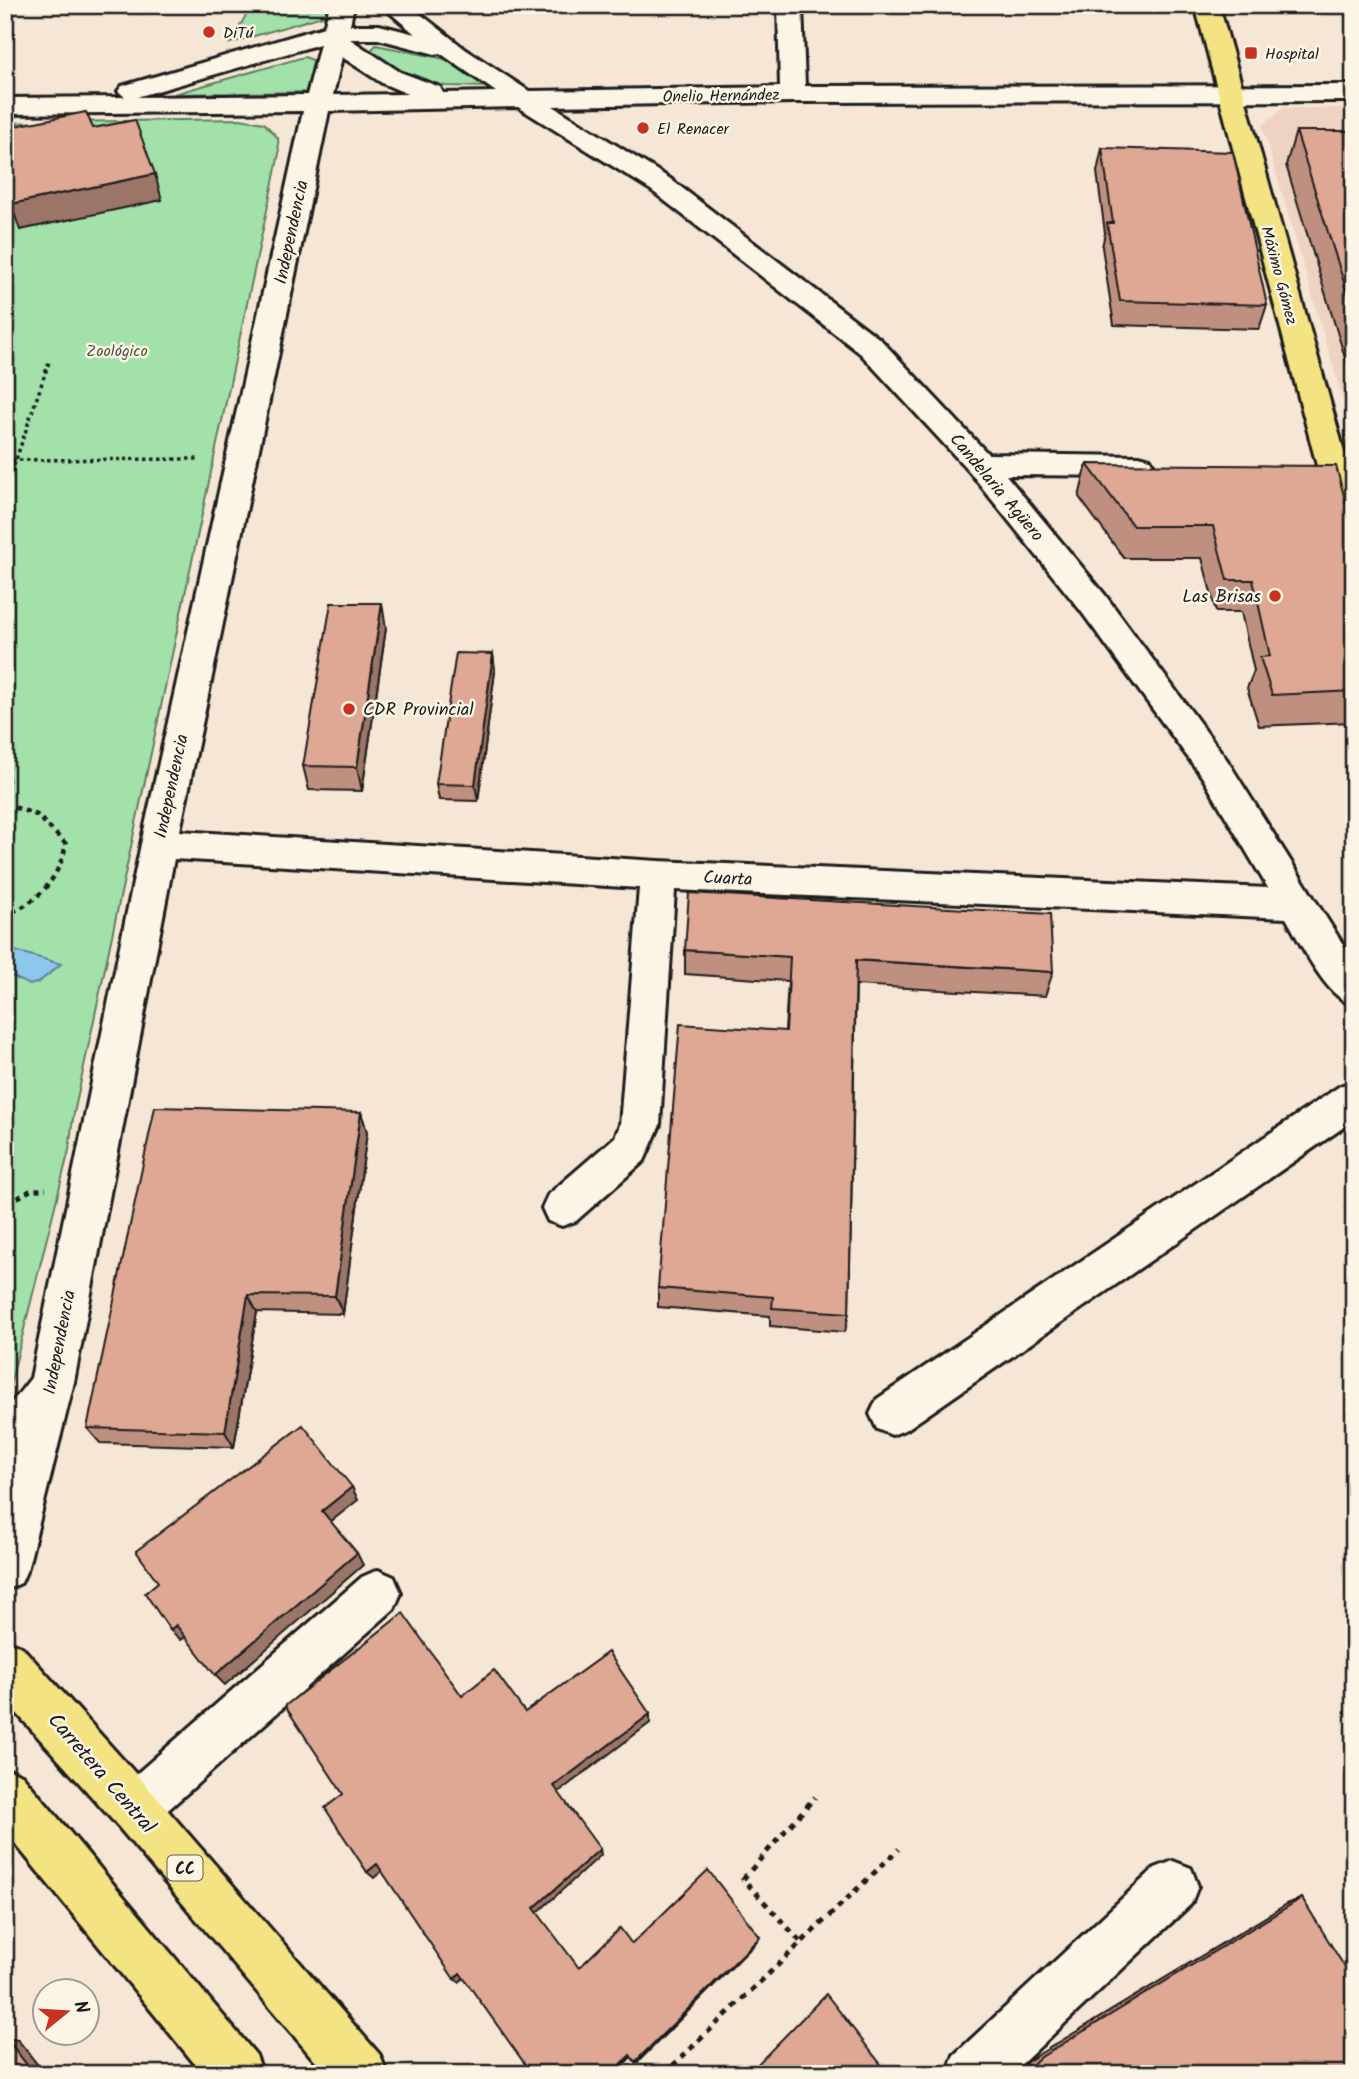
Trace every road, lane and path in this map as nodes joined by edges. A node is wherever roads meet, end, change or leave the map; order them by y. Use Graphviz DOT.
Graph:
graph roads {
  1 [pos="393,5"];
  2 [pos="790,5"];
  3 [pos="1207,5"];
  4 [pos="336,25"];
  5 [pos="456,54"];
  6 [pos="1229,91"];
  7 [pos="1354,93"];
  8 [pos="793,94"];
  9 [pos="522,98"];
  10 [pos="461,100"];
  11 [pos="318,103"];
  12 [pos="89,104"];
  13 [pos="5,106"];
  14 [pos="49,362"];
  15 [pos="243,458"];
  16 [pos="5,460"];
  17 [pos="14,460"];
  18 [pos="980,464"];
  19 [pos="1170,467"];
  20 [pos="1331,469"];
  21 [pos="5,492"];
  22 [pos="1354,545"];
  23 [pos="5,780"];
  24 [pos="5,804"];
  25 [pos="159,844"];
  26 [pos="658,875"];
  27 [pos="1298,904"];
  28 [pos="5,915"];
  29 [pos="1354,990"];
  30 [pos="1354,1098"];
  31 [pos="562,1208"];
  32 [pos="52,1382"];
  33 [pos="892,1414"];
  34 [pos="5,1437"];
  35 [pos="5,1567"];
  36 [pos="378,1593"];
  37 [pos="5,1664"];
  38 [pos="5,1792"];
  39 [pos="815,1797"];
  40 [pos="134,1808"];
  41 [pos="899,1849"];
  42 [pos="1173,1886"];
  43 [pos="800,1941"];
  44 [pos="237,2074"];
  45 [pos="361,2074"];
  46 [pos="664,2074"];
  47 [pos="973,2074"];
  1 -- 5 [label="street"];
  2 -- 8 [label="street"];
  3 -- 6 [label="main road, Máximo Gómez"];
  4 -- 5 [label="street, Onelio Hernández"];
  4 -- 10 [label="street"];
  4 -- 11 [label="street, Independencia"];
  4 -- 12 [label="street, Onelio Hernández"];
  5 -- 9 [label="street, Candelaria Agüero"];
  6 -- 7 [label="street, Onelio Hernández"];
  6 -- 8 [label="street, Onelio Hernández"];
  6 -- 20 [label="main road, Máximo Gómez"];
  8 -- 9 [label="street, Onelio Hernández"];
  9 -- 10 [label="street, Onelio Hernández"];
  9 -- 18 [label="street, Candelaria Agüero"];
  10 -- 11 [label="street, Onelio Hernández"];
  11 -- 12 [label="street, Onelio Hernández"];
  11 -- 15 [label="street, Independencia"];
  12 -- 13 [label="street, Onelio Hernández"];
  14 -- 17 [label="path"];
  15 -- 17 [label="path"];
  15 -- 25 [label="street, Independencia"];
  16 -- 17 [label="path"];
  17 -- 21 [label="path"];
  18 -- 19 [label="street"];
  18 -- 27 [label="street, Candelaria Agüero"];
  20 -- 22 [label="main road, Máximo Gómez"];
  23 -- 24 [label="path"];
  24 -- 28 [label="path"];
  25 -- 26 [label="street, Cuarta"];
  25 -- 32 [label="street, Independencia"];
  26 -- 27 [label="street, Cuarta"];
  26 -- 31 [label="street"];
  27 -- 29 [label="street, Candelaria Agüero"];
  30 -- 33 [label="street"];
  32 -- 34 [label="street"];
  32 -- 35 [label="street, Independencia"];
  36 -- 40 [label="street"];
  37 -- 40 [label="main road, Carretera Central / CC"];
  38 -- 44 [label="main road"];
  39 -- 43 [label="path"];
  40 -- 45 [label="main road, Carretera Central / CC"];
  41 -- 43 [label="path"];
  42 -- 47 [label="street"];
  43 -- 46 [label="path"];
}
